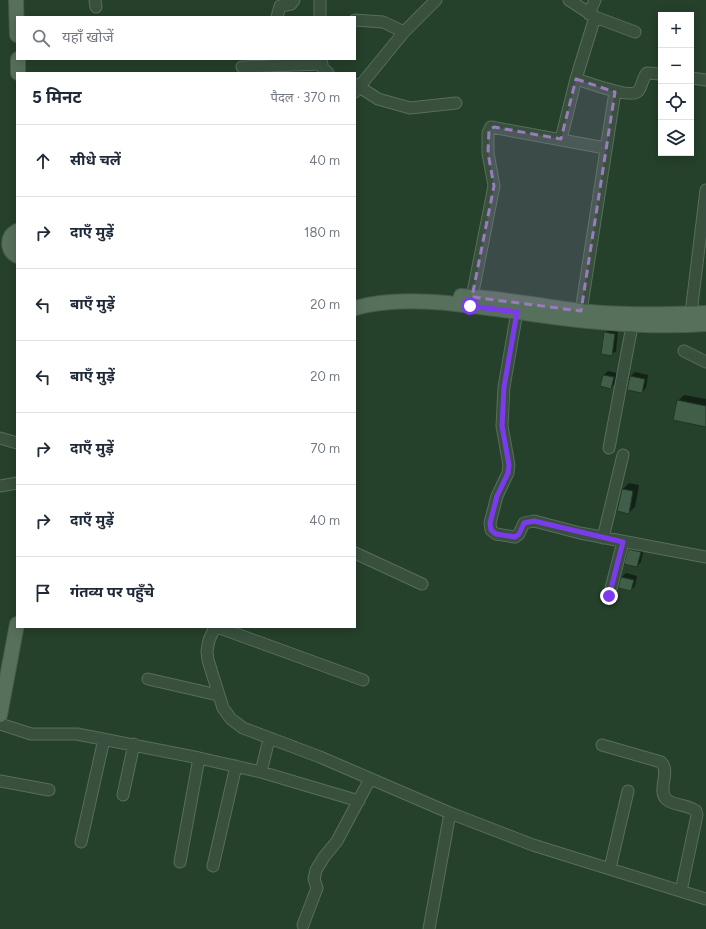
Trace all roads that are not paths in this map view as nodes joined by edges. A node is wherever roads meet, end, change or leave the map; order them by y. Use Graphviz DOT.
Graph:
graph roads {
  1 [pos="16,0"];
  2 [pos="294,0"];
  3 [pos="320,0"];
  4 [pos="436,0"];
  5 [pos="569,0"];
  6 [pos="594,0"];
  7 [pos="16,16"];
  8 [pos="277,16"];
  9 [pos="320,16"];
  10 [pos="592,16"];
  11 [pos="356,20"];
  12 [pos="404,32"];
  13 [pos="635,32"];
  14 [pos="18,60"];
  15 [pos="322,61"];
  16 [pos="266,62"];
  17 [pos="242,67"];
  18 [pos="18,72"];
  19 [pos="327,72"];
  20 [pos="658,74"];
  21 [pos="694,78"];
  22 [pos="576,79"];
  23 [pos="706,80"];
  24 [pos="357,88"];
  25 [pos="615,92"];
  26 [pos="456,103"];
  27 [pos="562,139"];
  28 [pos="606,148"];
  29 [pos="706,190"];
  30 [pos="472,297"];
  31 [pos="356,298"];
  32 [pos="356,308"];
  33 [pos="581,311"];
  34 [pos="517,312"];
  35 [pos="691,313"];
  36 [pos="706,313"];
  37 [pos="706,324"];
  38 [pos="632,326"];
  39 [pos="684,352"];
  40 [pos="706,362"];
  41 [pos="0,438"];
  42 [pos="16,443"];
  43 [pos="609,448"];
  44 [pos="623,455"];
  45 [pos="16,483"];
  46 [pos="0,486"];
  47 [pos="603,538"];
  48 [pos="623,542"];
  49 [pos="356,553"];
  50 [pos="706,557"];
  51 [pos="422,584"];
  52 [pos="609,596"];
  53 [pos="16,628"];
  54 [pos="215,628"];
  55 [pos="219,628"];
  56 [pos="148,679"];
  57 [pos="363,680"];
  58 [pos="218,695"];
  59 [pos="0,715"];
  60 [pos="0,724"];
  61 [pos="104,739"];
  62 [pos="269,739"];
  63 [pos="134,744"];
  64 [pos="602,745"];
  65 [pos="199,758"];
  66 [pos="236,766"];
  67 [pos="261,772"];
  68 [pos="370,779"];
  69 [pos="0,781"];
  70 [pos="49,790"];
  71 [pos="628,791"];
  72 [pos="124,796"];
  73 [pos="358,801"];
  74 [pos="450,813"];
  75 [pos="81,842"];
  76 [pos="180,862"];
  77 [pos="213,866"];
  78 [pos="610,868"];
  79 [pos="681,891"];
  80 [pos="706,899"];
  81 [pos="303,925"];
  82 [pos="429,929"];
  1 -- 7 [label="main road"];
  2 -- 8 [label="street"];
  3 -- 9 [label="street"];
  4 -- 12 [label="street"];
  5 -- 10 [label="street"];
  6 -- 10 [label="street"];
  10 -- 13 [label="street"];
  10 -- 22 [label="street"];
  11 -- 12 [label="street"];
  12 -- 24 [label="street"];
  14 -- 18 [label="main road"];
  15 -- 16 [label="street"];
  15 -- 19 [label="street"];
  16 -- 17 [label="street"];
  20 -- 25 [label="street"];
  21 -- 23 [label="street"];
  22 -- 25 [label="street"];
  22 -- 27 [label="street"];
  24 -- 26 [label="street"];
  25 -- 28 [label="street"];
  27 -- 28 [label="street"];
  27 -- 30 [label="street"];
  28 -- 33 [label="street"];
  29 -- 35 [label="street"];
  30 -- 31 [label="main road"];
  30 -- 33 [label="main road"];
  32 -- 34 [label="main road"];
  33 -- 35 [label="main road"];
  34 -- 38 [label="main road"];
  34 -- 47 [label="street"];
  35 -- 36 [label="main road"];
  37 -- 38 [label="main road"];
  38 -- 43 [label="street"];
  39 -- 40 [label="street"];
  41 -- 42 [label="street"];
  44 -- 47 [label="street"];
  45 -- 46 [label="street"];
  47 -- 48 [label="street"];
  48 -- 50 [label="street"];
  48 -- 52 [label="street"];
  49 -- 51 [label="street"];
  53 -- 59 [label="main road"];
  54 -- 58 [label="street"];
  55 -- 57 [label="street"];
  56 -- 58 [label="street"];
  58 -- 62 [label="street"];
  60 -- 61 [label="street"];
  61 -- 63 [label="street"];
  61 -- 75 [label="street"];
  62 -- 67 [label="street"];
  62 -- 68 [label="street"];
  63 -- 65 [label="street"];
  63 -- 72 [label="street"];
  64 -- 79 [label="street"];
  65 -- 66 [label="street"];
  65 -- 76 [label="street"];
  66 -- 67 [label="street"];
  66 -- 77 [label="street"];
  67 -- 73 [label="street"];
  68 -- 73 [label="street"];
  68 -- 74 [label="street"];
  69 -- 70 [label="street"];
  71 -- 78 [label="street"];
  73 -- 81 [label="street"];
  74 -- 78 [label="street"];
  74 -- 82 [label="street"];
  78 -- 79 [label="street"];
  79 -- 80 [label="street"];
}
